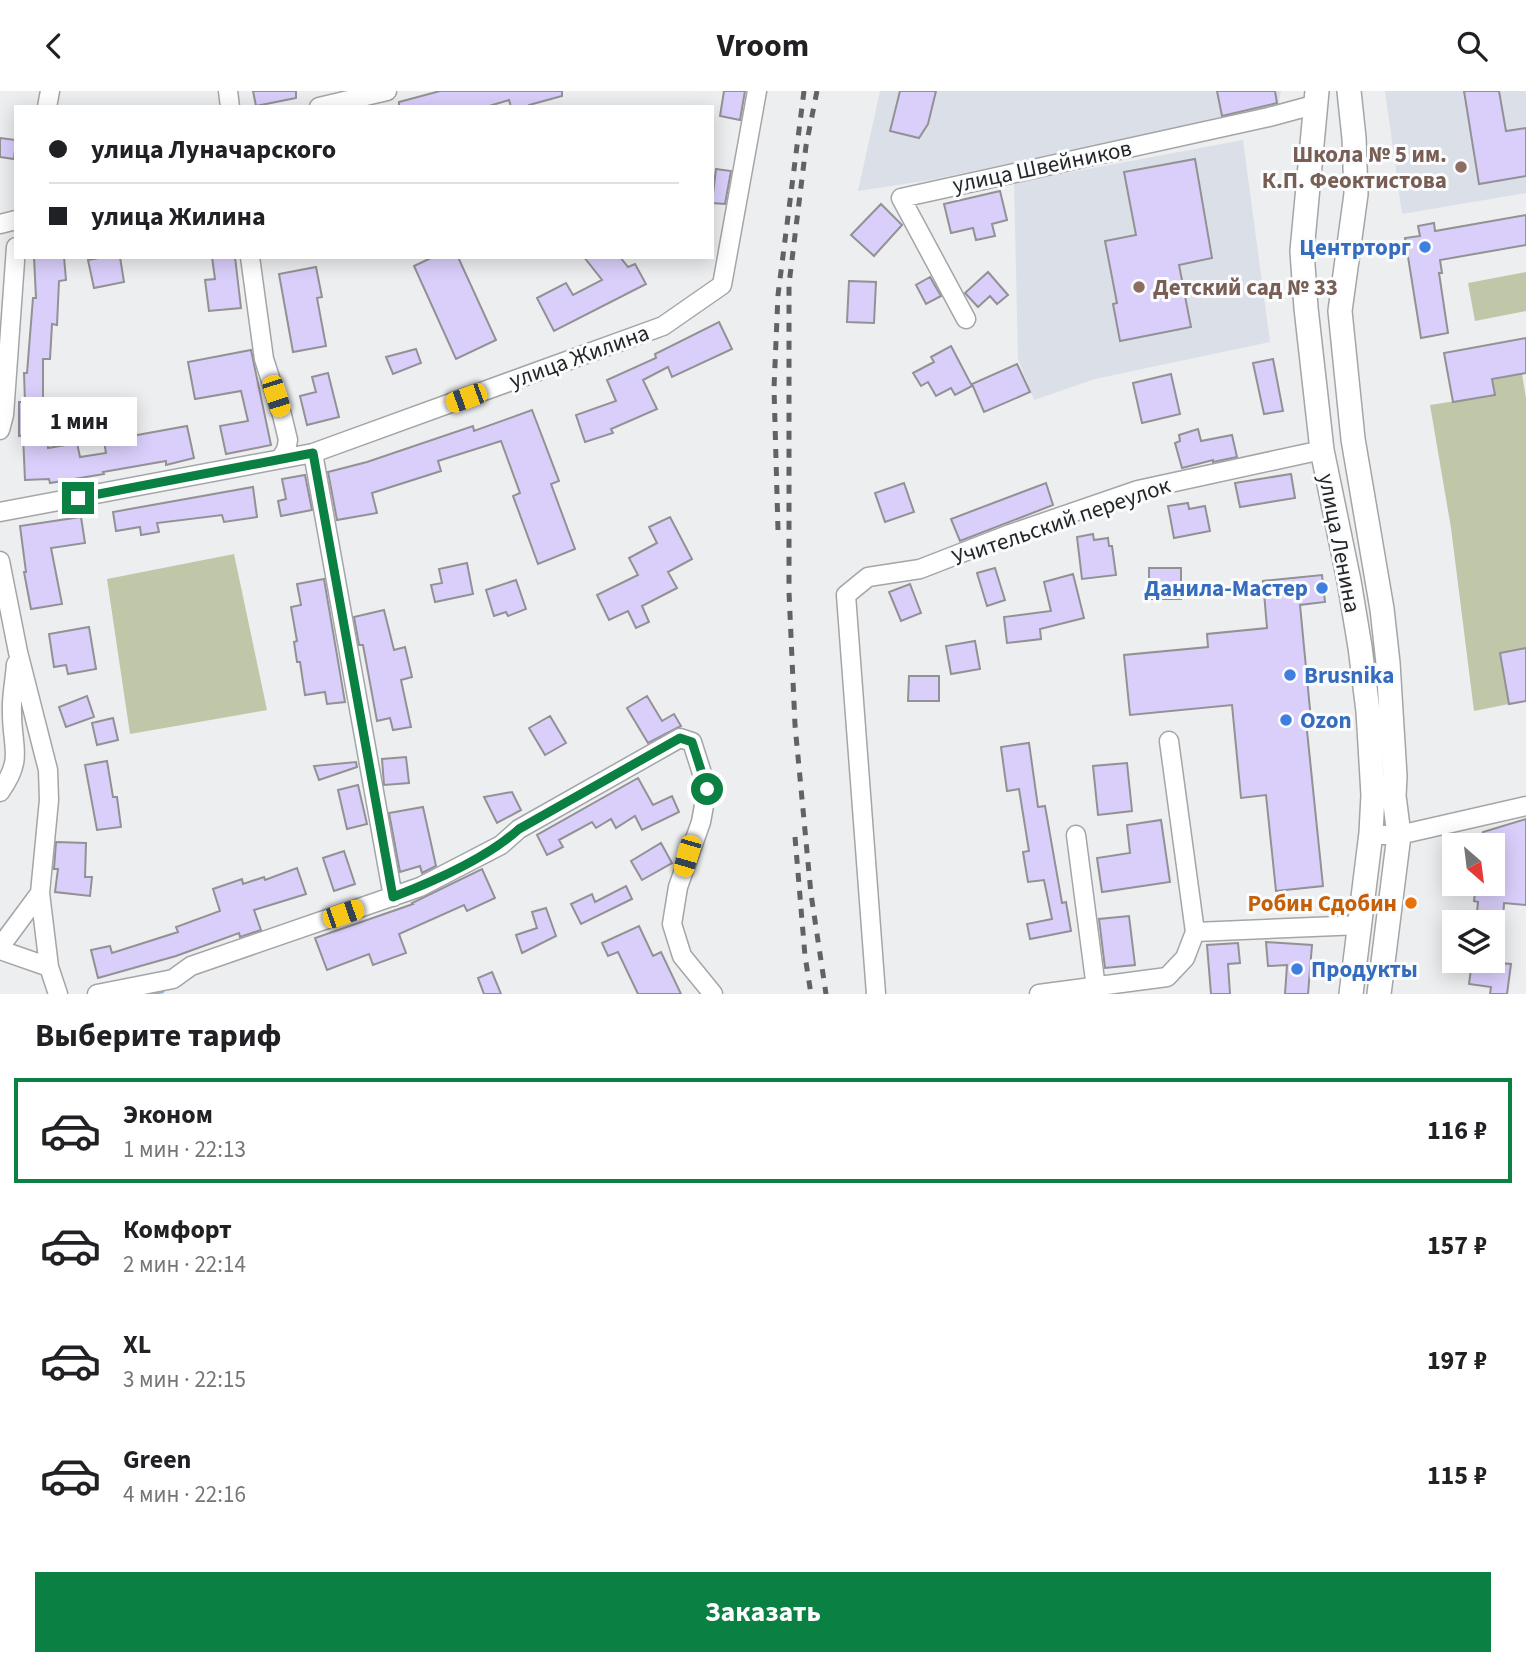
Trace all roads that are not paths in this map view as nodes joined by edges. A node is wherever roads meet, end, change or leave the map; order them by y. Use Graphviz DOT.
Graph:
graph roads {
  1 [pos="387,91"];
  2 [pos="757,91"];
  3 [pos="1349,91"];
  4 [pos="1317,97"];
  5 [pos="328,105"];
  6 [pos="15,259"];
  7 [pos="250,259"];
  8 [pos="966,320"];
  9 [pos="0,430"];
  10 [pos="1322,450"];
  11 [pos="313,453"];
  12 [pos="280,459"];
  13 [pos="0,512"];
  14 [pos="0,561"];
  15 [pos="18,652"];
  16 [pos="1169,741"];
  17 [pos="0,792"];
  18 [pos="1526,806"];
  19 [pos="1076,835"];
  20 [pos="1371,835"];
  21 [pos="1399,835"];
  22 [pos="40,893"];
  23 [pos="393,897"];
  24 [pos="1360,925"];
  25 [pos="1195,932"];
  26 [pos="0,949"];
  27 [pos="49,967"];
  28 [pos="177,986"];
  29 [pos="1096,988"];
  30 [pos="58,994"];
  31 [pos="97,994"];
  32 [pos="713,994"];
  33 [pos="876,994"];
  34 [pos="1039,994"];
  35 [pos="1351,994"];
  36 [pos="1380,994"];
  1 -- 5 [label="street"];
  2 -- 11 [label="street, улица Жилина"];
  3 -- 21 [label="main road, улица Ленина"];
  4 -- 8 [label="street, улица Швейников"];
  4 -- 10 [label="main road, улица Ленина"];
  6 -- 9 [label="street"];
  7 -- 12 [label="street"];
  10 -- 20 [label="main road, улица Ленина"];
  10 -- 33 [label="street, Учительский переулок"];
  11 -- 12 [label="street, улица Жилина"];
  11 -- 23 [label="street"];
  12 -- 13 [label="street, улица Жилина"];
  14 -- 15 [label="street"];
  15 -- 17 [label="street"];
  15 -- 22 [label="street"];
  16 -- 25 [label="street"];
  18 -- 21 [label="street"];
  19 -- 29 [label="street"];
  20 -- 21 [label="street"];
  20 -- 24 [label="main road, улица Ленина"];
  21 -- 36 [label="main road, улица Ленина"];
  22 -- 26 [label="street"];
  22 -- 27 [label="street"];
  23 -- 28 [label="street"];
  23 -- 32 [label="street"];
  24 -- 25 [label="street"];
  24 -- 35 [label="main road, улица Ленина"];
  25 -- 29 [label="street"];
  26 -- 27 [label="street"];
  27 -- 30 [label="street"];
  28 -- 31 [label="street"];
  29 -- 34 [label="street"];
}
